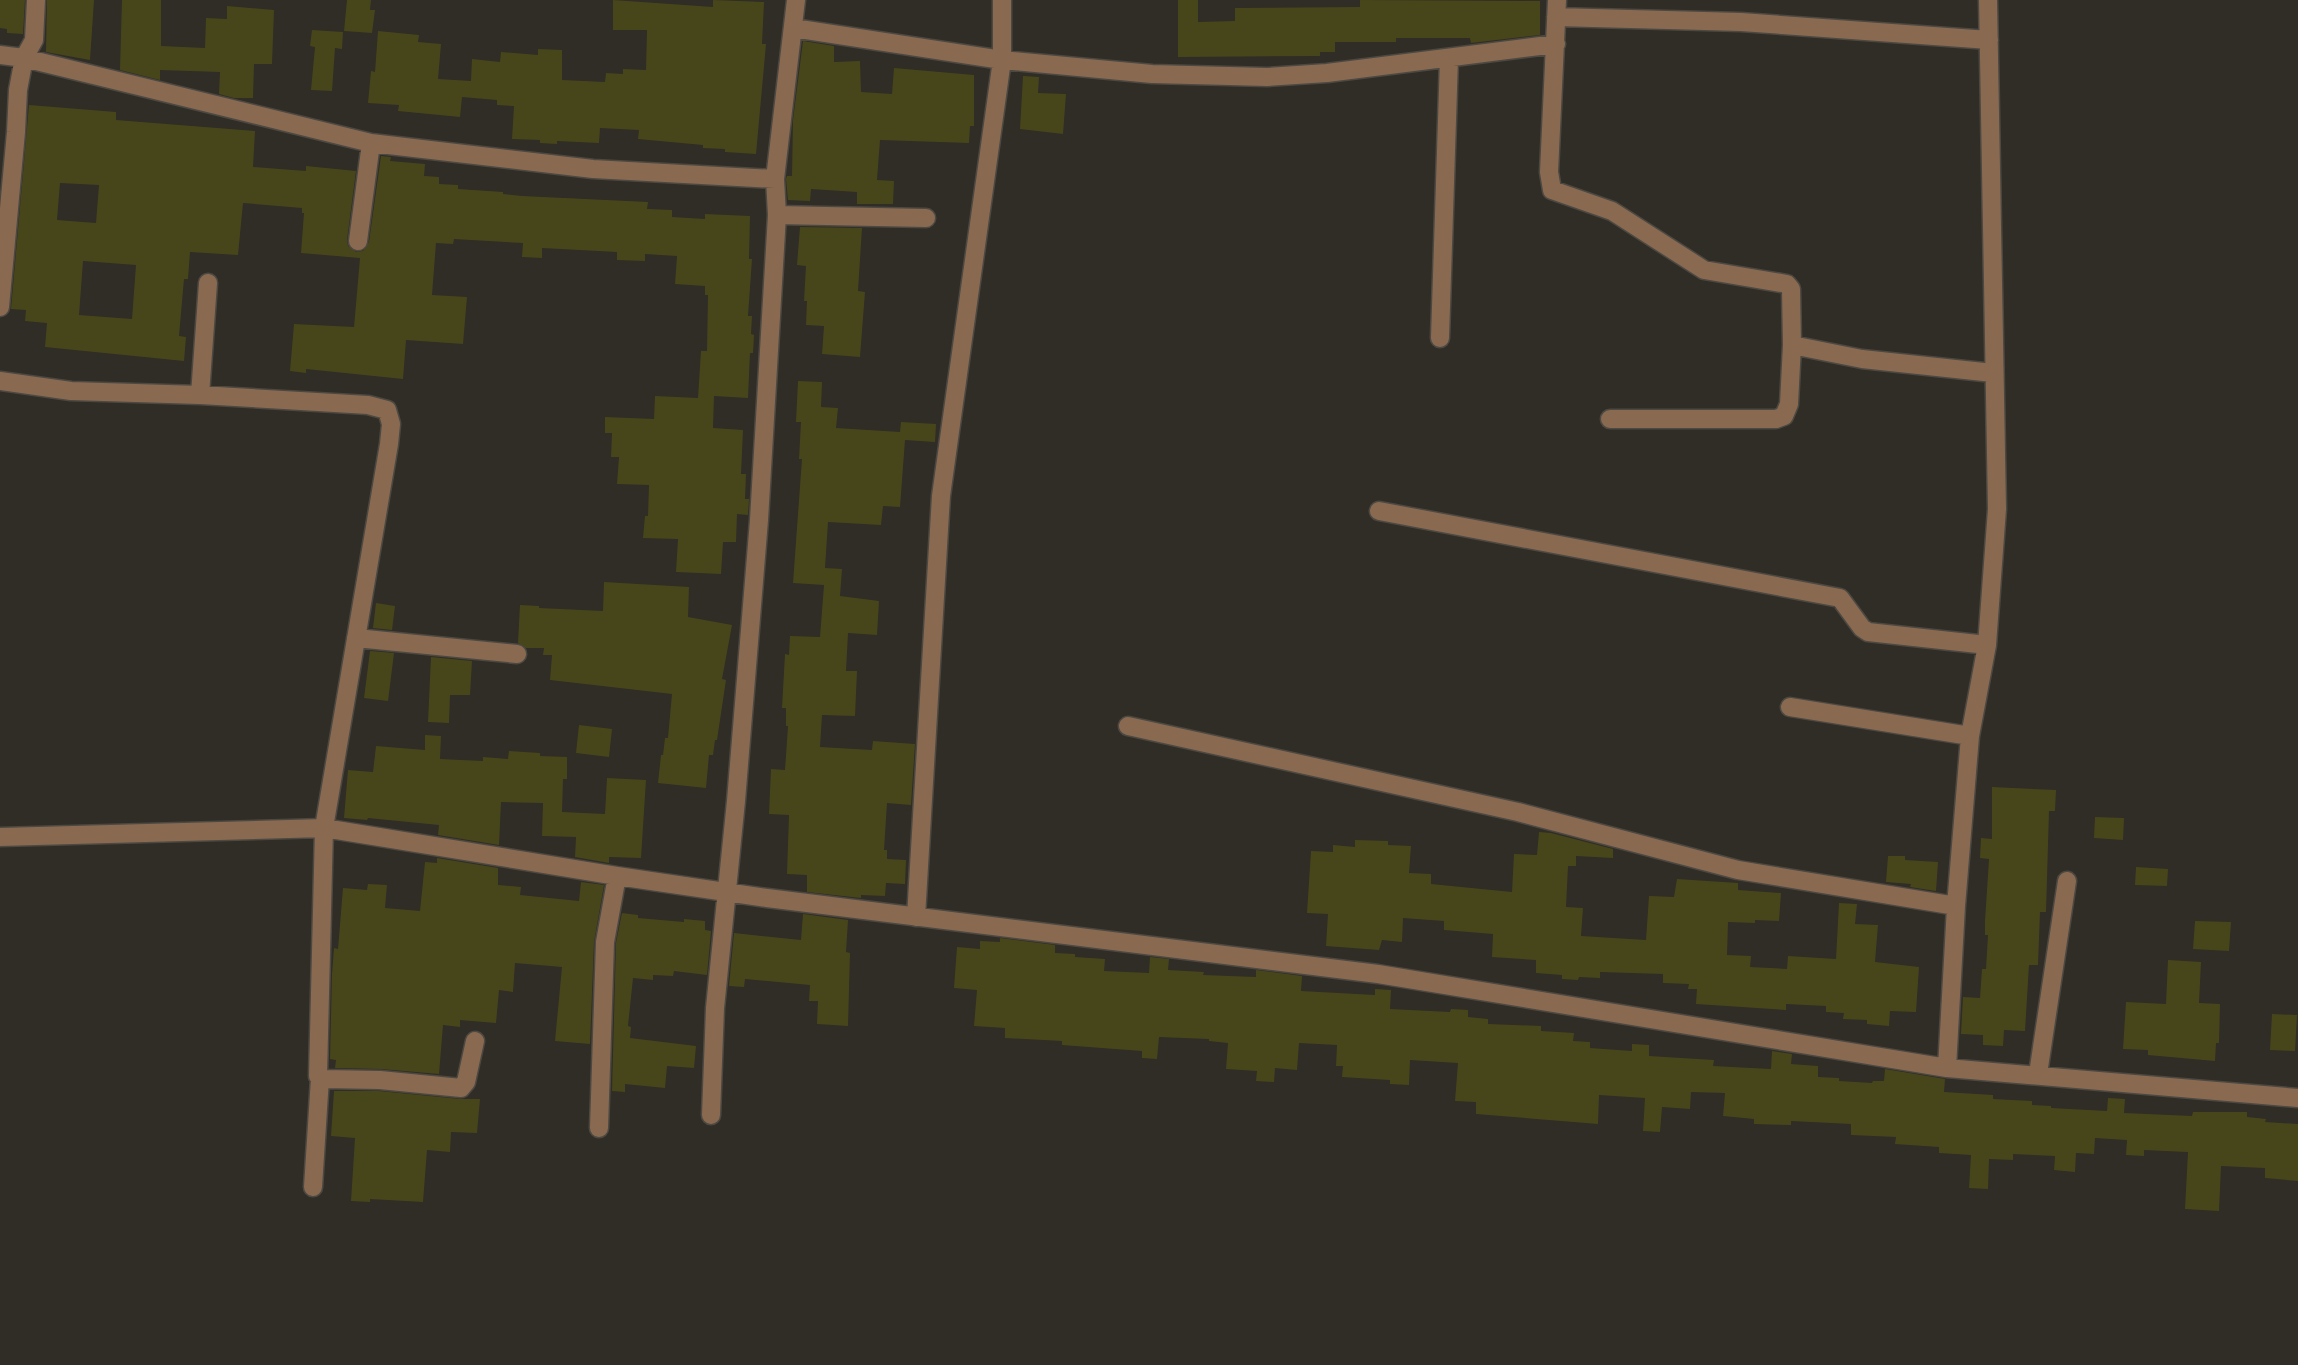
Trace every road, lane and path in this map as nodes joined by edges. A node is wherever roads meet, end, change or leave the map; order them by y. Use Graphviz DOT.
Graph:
graph roads {
  1 [pos="36,0"];
  2 [pos="796,0"];
  3 [pos="1002,0"];
  4 [pos="1988,0"];
  5 [pos="1556,8"];
  6 [pos="793,28"];
  7 [pos="1989,40"];
  8 [pos="1556,44"];
  9 [pos="0,55"];
  10 [pos="24,58"];
  11 [pos="1449,58"];
  12 [pos="1002,60"];
  13 [pos="371,143"];
  14 [pos="775,179"];
  15 [pos="776,215"];
  16 [pos="926,218"];
  17 [pos="358,241"];
  18 [pos="208,283"];
  19 [pos="0,307"];
  20 [pos="1440,338"];
  21 [pos="1792,345"];
  22 [pos="1993,373"];
  23 [pos="0,381"];
  24 [pos="200,395"];
  25 [pos="1610,419"];
  26 [pos="1380,511"];
  27 [pos="356,638"];
  28 [pos="1987,645"];
  29 [pos="517,654"];
  30 [pos="1790,706"];
  31 [pos="1128,726"];
  32 [pos="1970,736"];
  33 [pos="324,828"];
  34 [pos="0,837"];
  35 [pos="617,876"];
  36 [pos="2067,881"];
  37 [pos="727,891"];
  38 [pos="1956,906"];
  39 [pos="916,916"];
  40 [pos="475,1041"];
  41 [pos="1947,1068"];
  42 [pos="2038,1074"];
  43 [pos="320,1078"];
  44 [pos="2298,1098"];
  45 [pos="710,1115"];
  46 [pos="599,1128"];
  47 [pos="313,1187"];
  1 -- 10 [label="street"];
  2 -- 6 [label="street"];
  3 -- 12 [label="street"];
  4 -- 7 [label="street"];
  5 -- 7 [label="street"];
  5 -- 8 [label="street"];
  6 -- 12 [label="street"];
  6 -- 14 [label="street"];
  7 -- 22 [label="street"];
  8 -- 11 [label="street"];
  8 -- 21 [label="street"];
  9 -- 10 [label="street"];
  10 -- 13 [label="street"];
  10 -- 19 [label="street"];
  11 -- 12 [label="street"];
  11 -- 20 [label="street"];
  12 -- 39 [label="street"];
  13 -- 14 [label="street"];
  13 -- 17 [label="street"];
  14 -- 15 [label="street"];
  15 -- 16 [label="street"];
  15 -- 37 [label="street"];
  18 -- 24 [label="street"];
  21 -- 22 [label="street"];
  21 -- 25 [label="street"];
  22 -- 28 [label="street"];
  23 -- 24 [label="street"];
  24 -- 27 [label="street"];
  26 -- 28 [label="street"];
  27 -- 29 [label="street"];
  27 -- 33 [label="street"];
  28 -- 32 [label="street"];
  30 -- 32 [label="street"];
  31 -- 38 [label="street"];
  32 -- 38 [label="street"];
  33 -- 34 [label="street"];
  33 -- 35 [label="street"];
  33 -- 43 [label="street"];
  35 -- 37 [label="street"];
  35 -- 46 [label="street"];
  36 -- 42 [label="street"];
  37 -- 39 [label="street"];
  37 -- 45 [label="street"];
  38 -- 41 [label="street"];
  39 -- 41 [label="street"];
  40 -- 43 [label="street"];
  41 -- 42 [label="street"];
  42 -- 44 [label="street"];
  43 -- 47 [label="street"];
}
